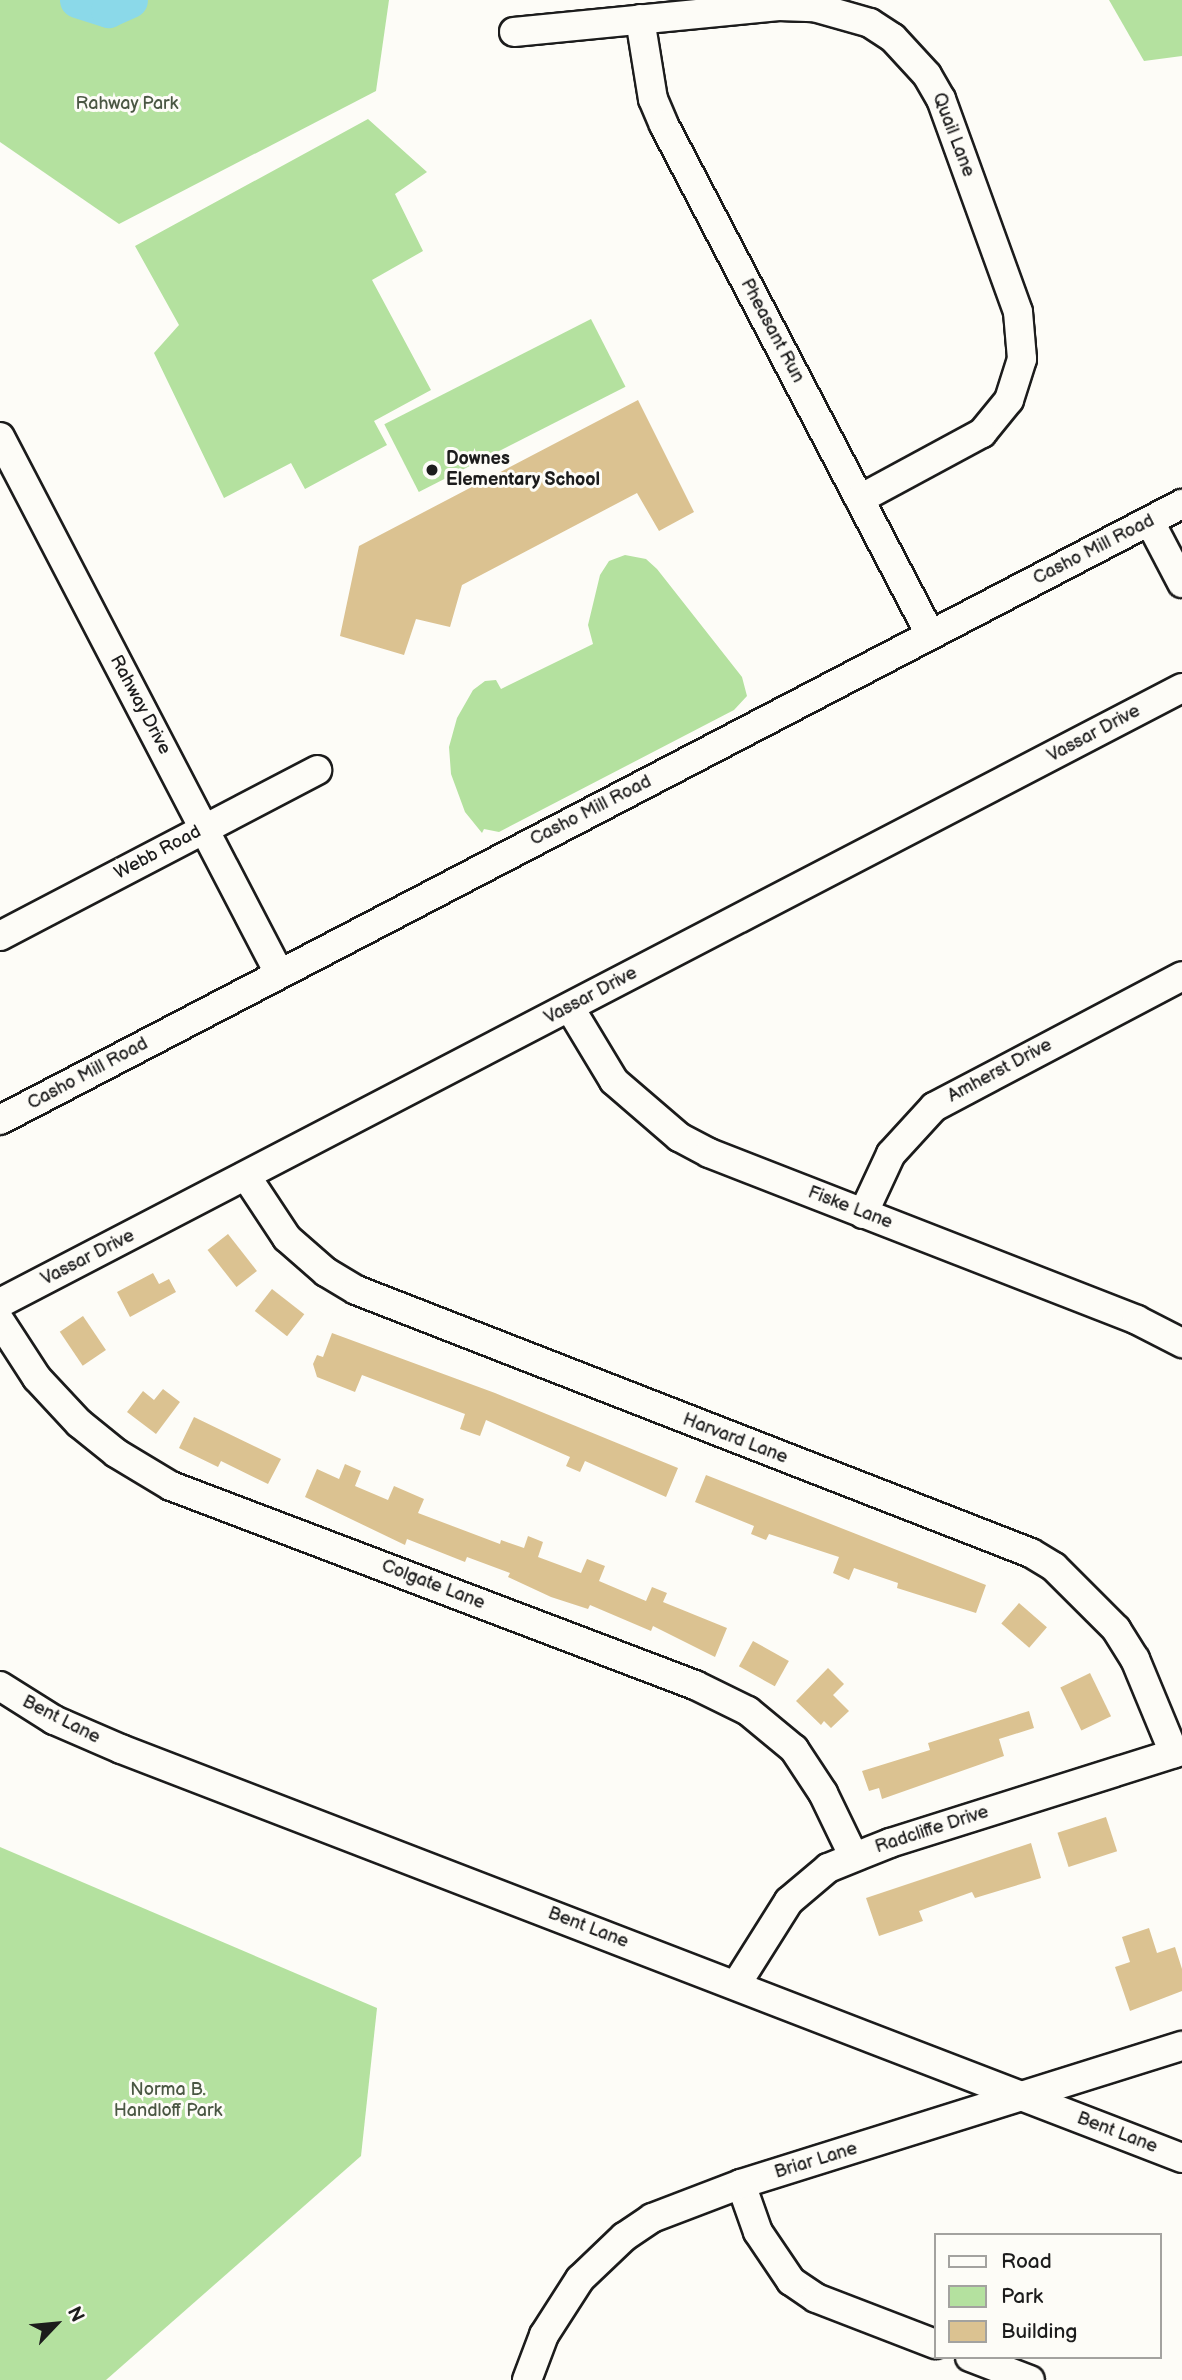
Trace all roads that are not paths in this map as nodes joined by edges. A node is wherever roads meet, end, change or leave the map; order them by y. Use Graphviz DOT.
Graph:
graph roads {
  1 [pos="640,19"];
  2 [pos="514,32"];
  3 [pos="0,437"];
  4 [pos="860,499"];
  5 [pos="1182,504"];
  6 [pos="1150,522"];
  7 [pos="1182,583"];
  8 [pos="930,634"];
  9 [pos="1182,688"];
  10 [pos="317,770"];
  11 [pos="204,829"];
  12 [pos="0,936"];
  13 [pos="279,973"];
  14 [pos="1182,976"];
  15 [pos="570,1008"];
  16 [pos="0,1120"];
  17 [pos="246,1176"];
  18 [pos="863,1214"];
  19 [pos="0,1303"];
  20 [pos="0,1321"];
  21 [pos="1180,1338"];
  22 [pos="0,1686"];
  23 [pos="1178,1752"];
  24 [pos="853,1855"];
  25 [pos="736,1985"];
  26 [pos="1182,2046"];
  27 [pos="1020,2097"];
  28 [pos="1182,2158"];
  29 [pos="740,2184"];
  30 [pos="934,2344"];
  31 [pos="975,2359"];
  32 [pos="527,2380"];
  33 [pos="1030,2380"];
  1 -- 2 [label="street, Quail Lane"];
  1 -- 4 [label="street, Pheasant Run"];
  1 -- 4 [label="street, Quail Lane"];
  3 -- 11 [label="street, Rahway Drive"];
  4 -- 8 [label="street, Pheasant Run"];
  5 -- 6 [label="street, Casho Mill Road"];
  6 -- 7 [label="street"];
  6 -- 8 [label="street, Casho Mill Road"];
  8 -- 13 [label="street, Casho Mill Road"];
  9 -- 15 [label="street, Vassar Drive"];
  10 -- 11 [label="street, Webb Road"];
  11 -- 12 [label="street, Webb Road"];
  11 -- 13 [label="street, Rahway Drive"];
  13 -- 16 [label="street, Casho Mill Road"];
  14 -- 18 [label="street, Amherst Drive"];
  15 -- 17 [label="street, Vassar Drive"];
  15 -- 18 [label="street, Fiske Lane"];
  17 -- 19 [label="street, Vassar Drive"];
  17 -- 23 [label="street, Harvard Lane"];
  18 -- 21 [label="street, Fiske Lane"];
  20 -- 24 [label="street, Colgate Lane"];
  22 -- 25 [label="street, Bent Lane"];
  23 -- 24 [label="street, Radcliffe Drive"];
  24 -- 25 [label="street, Radcliffe Drive"];
  25 -- 27 [label="street, Bent Lane"];
  26 -- 27 [label="street, Briar Lane"];
  27 -- 28 [label="street, Bent Lane"];
  27 -- 29 [label="street, Briar Lane"];
  29 -- 30 [label="street"];
  29 -- 32 [label="street, Briar Lane"];
  31 -- 33 [label="street"];
}
